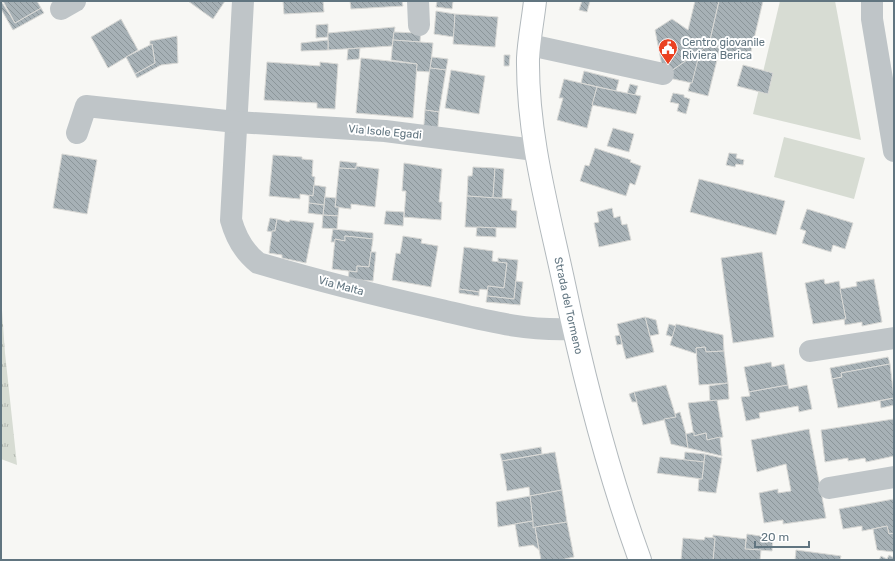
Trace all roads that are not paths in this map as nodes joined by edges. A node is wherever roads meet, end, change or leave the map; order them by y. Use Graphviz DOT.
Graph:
graph roads {
  1 [pos="243,1"];
  2 [pos="418,1"];
  3 [pos="535,1"];
  4 [pos="872,1"];
  5 [pos="419,25"];
  6 [pos="530,45"];
  7 [pos="663,74"];
  8 [pos="236,122"];
  9 [pos="77,133"];
  10 [pos="535,150"];
  11 [pos="894,151"];
  12 [pos="573,329"];
  13 [pos="894,338"];
  14 [pos="810,350"];
  15 [pos="894,477"];
  16 [pos="829,488"];
  17 [pos="640,560"];
  1 -- 8 [label="street, Via Malta"];
  2 -- 5 [label="street"];
  3 -- 6 [label="street, Strada del Tormeno"];
  4 -- 11 [label="street"];
  6 -- 7 [label="street"];
  6 -- 10 [label="street, Strada del Tormeno"];
  8 -- 9 [label="street"];
  8 -- 10 [label="street, Via Isole Egadi"];
  8 -- 12 [label="street, Via Malta"];
  10 -- 12 [label="street, Strada del Tormeno"];
  12 -- 17 [label="street, Strada del Tormeno"];
  13 -- 14 [label="street"];
  15 -- 16 [label="street"];
}
